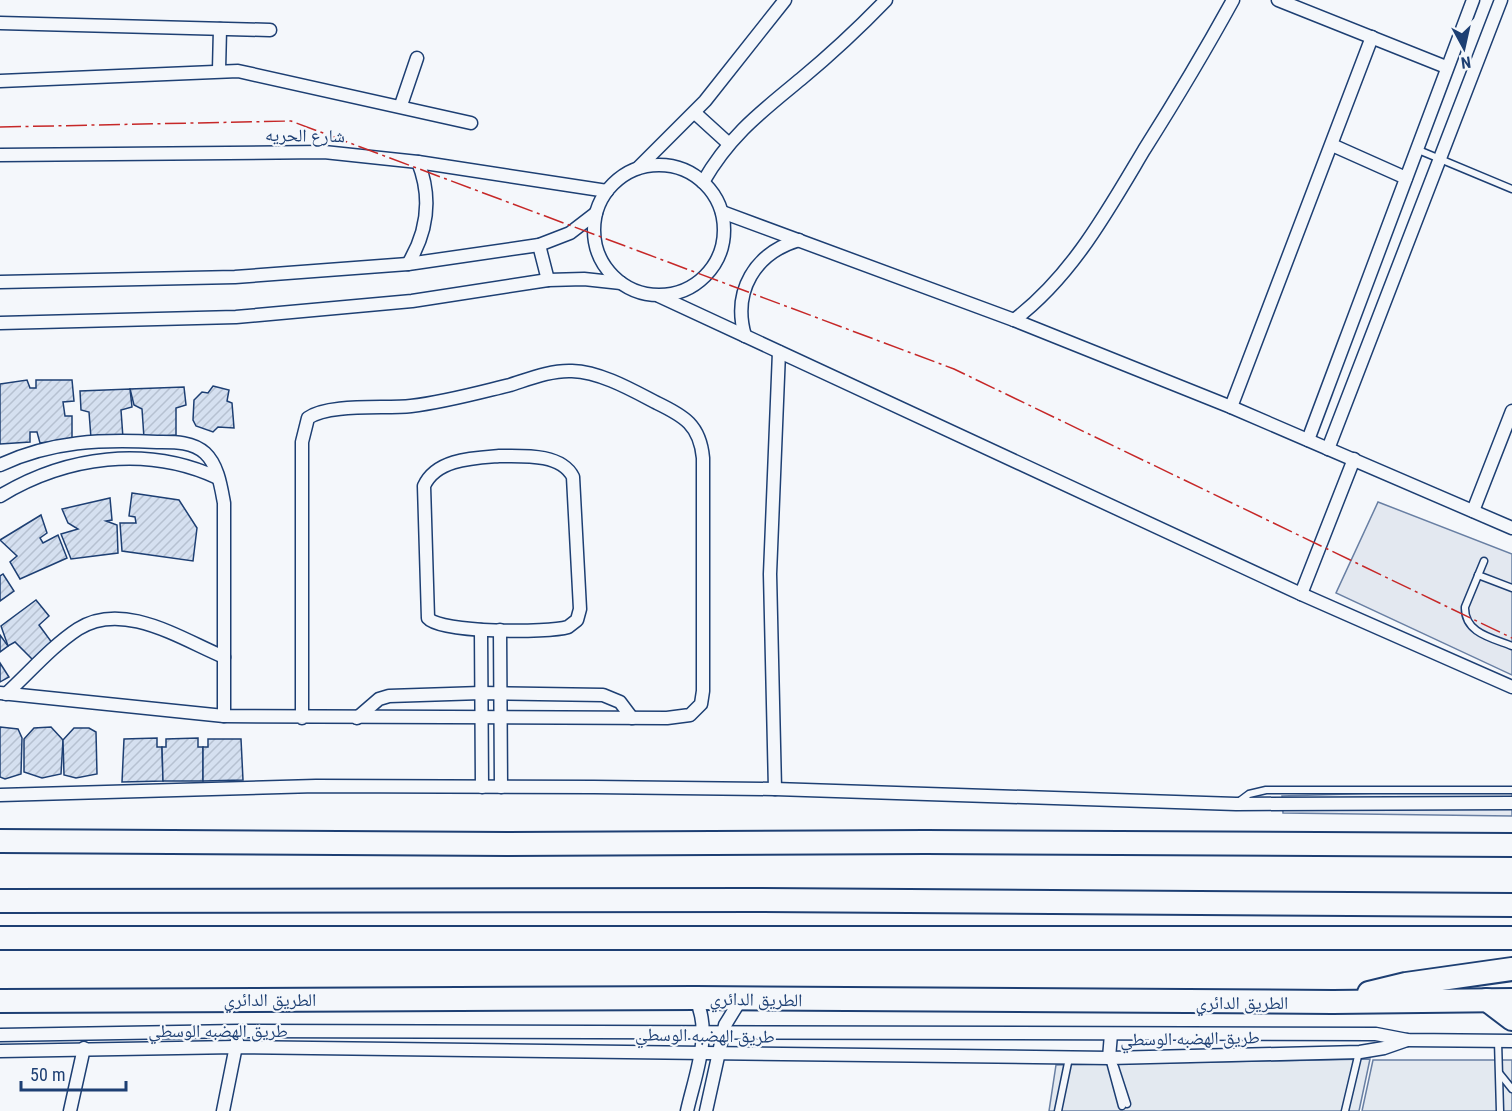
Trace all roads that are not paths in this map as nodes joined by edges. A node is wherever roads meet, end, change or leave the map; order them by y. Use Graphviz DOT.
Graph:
graph roads {
  1 [pos="785,0"];
  2 [pos="886,0"];
  3 [pos="1233,0"];
  4 [pos="1278,0"];
  5 [pos="1473,0"];
  6 [pos="1501,0"];
  7 [pos="0,23"];
  8 [pos="220,29"];
  9 [pos="270,30"];
  10 [pos="1372,37"];
  11 [pos="417,58"];
  12 [pos="1446,67"];
  13 [pos="219,70"];
  14 [pos="0,81"];
  15 [pos="401,105"];
  16 [pos="695,113"];
  17 [pos="471,123"];
  18 [pos="728,143"];
  19 [pos="1332,144"];
  20 [pos="1416,149"];
  21 [pos="0,155"];
  22 [pos="1440,159"];
  23 [pos="418,162"];
  24 [pos="635,170"];
  25 [pos="1406,178"];
  26 [pos="704,182"];
  27 [pos="1512,189"];
  28 [pos="607,191"];
  29 [pos="722,212"];
  30 [pos="596,213"];
  31 [pos="799,240"];
  32 [pos="539,245"];
  33 [pos="408,264"];
  34 [pos="548,280"];
  35 [pos="0,282"];
  36 [pos="621,283"];
  37 [pos="659,296"];
  38 [pos="1014,321"];
  39 [pos="0,323"];
  40 [pos="745,336"];
  41 [pos="779,352"];
  42 [pos="1231,407"];
  43 [pos="1512,411"];
  44 [pos="113,439"];
  45 [pos="1308,440"];
  46 [pos="1328,448"];
  47 [pos="113,459"];
  48 [pos="1354,459"];
  49 [pos="0,465"];
  50 [pos="218,478"];
  51 [pos="1,494"];
  52 [pos="1473,511"];
  53 [pos="1512,528"];
  54 [pos="1484,561"];
  55 [pos="1478,575"];
  56 [pos="1512,588"];
  57 [pos="1301,594"];
  58 [pos="481,630"];
  59 [pos="500,630"];
  60 [pos="1512,646"];
  61 [pos="224,657"];
  62 [pos="1512,687"];
  63 [pos="481,693"];
  64 [pos="3,694"];
  65 [pos="500,694"];
  66 [pos="224,716"];
  67 [pos="481,717"];
  68 [pos="501,717"];
  69 [pos="302,718"];
  70 [pos="357,718"];
  71 [pos="632,718"];
  72 [pos="482,787"];
  73 [pos="501,787"];
  74 [pos="775,789"];
  75 [pos="1424,789"];
  76 [pos="1351,790"];
  77 [pos="1512,790"];
  78 [pos="0,795"];
  79 [pos="1236,804"];
  80 [pos="1351,804"];
  81 [pos="1424,804"];
  82 [pos="1512,804"];
  83 [pos="0,841"];
  84 [pos="1512,845"];
  85 [pos="0,902"];
  86 [pos="1512,905"];
  87 [pos="0,938"];
  88 [pos="1512,938"];
  89 [pos="1512,969"];
  90 [pos="695,998"];
  91 [pos="741,999"];
  92 [pos="0,1000"];
  93 [pos="1487,1000"];
  94 [pos="1512,1000"];
  95 [pos="1333,1002"];
  96 [pos="1512,1019"];
  97 [pos="239,1031"];
  98 [pos="704,1033"];
  99 [pos="723,1033"];
  100 [pos="1111,1034"];
  101 [pos="0,1035"];
  102 [pos="1407,1040"];
  103 [pos="1498,1041"];
  104 [pos="1512,1041"];
  105 [pos="236,1047"];
  106 [pos="84,1048"];
  107 [pos="0,1051"];
  108 [pos="1359,1052"];
  109 [pos="700,1053"];
  110 [pos="718,1053"];
  111 [pos="1069,1057"];
  112 [pos="1109,1058"];
  113 [pos="1500,1074"];
  114 [pos="1512,1089"];
  115 [pos="1124,1105"];
  116 [pos="70,1111"];
  117 [pos="223,1111"];
  118 [pos="687,1111"];
  119 [pos="706,1111"];
  120 [pos="1058,1111"];
  121 [pos="1345,1111"];
  122 [pos="1500,1111"];
  1 -- 16 [label="street"];
  2 -- 18 [label="street"];
  3 -- 38 [label="street"];
  4 -- 10 [label="street"];
  5 -- 12 [label="street"];
  6 -- 22 [label="street"];
  7 -- 8 [label="street"];
  8 -- 9 [label="street"];
  8 -- 13 [label="street"];
  10 -- 12 [label="street"];
  10 -- 19 [label="street"];
  11 -- 15 [label="street"];
  12 -- 20 [label="street"];
  13 -- 14 [label="street"];
  13 -- 15 [label="street"];
  15 -- 17 [label="street"];
  16 -- 18 [label="street"];
  16 -- 24 [label="street"];
  18 -- 26 [label="street"];
  19 -- 25 [label="street"];
  19 -- 42 [label="street"];
  20 -- 22 [label="lane"];
  20 -- 25 [label="street"];
  21 -- 23 [label="street, شارع الحريه"];
  22 -- 27 [label="lane"];
  22 -- 46 [label="street"];
  23 -- 28 [label="street, شارع الحريه"];
  23 -- 33 [label="street"];
  24 -- 26 [label="street"];
  24 -- 28 [label="street"];
  25 -- 45 [label="street"];
  26 -- 29 [label="street"];
  28 -- 30 [label="street"];
  29 -- 31 [label="street"];
  29 -- 37 [label="street"];
  30 -- 32 [label="street"];
  30 -- 36 [label="street"];
  31 -- 38 [label="street"];
  31 -- 40 [label="street"];
  32 -- 33 [label="street"];
  32 -- 34 [label="street"];
  33 -- 35 [label="street"];
  34 -- 36 [label="street"];
  34 -- 39 [label="street"];
  36 -- 37 [label="street"];
  37 -- 40 [label="street"];
  38 -- 42 [label="street"];
  40 -- 41 [label="street"];
  41 -- 57 [label="street"];
  41 -- 74 [label="street"];
  42 -- 45 [label="street"];
  43 -- 52 [label="street"];
  44 -- 47 [label="street"];
  44 -- 49 [label="street"];
  44 -- 50 [label="street"];
  45 -- 46 [label="street"];
  46 -- 48 [label="street"];
  47 -- 50 [label="street"];
  47 -- 51 [label="street"];
  48 -- 52 [label="street"];
  48 -- 57 [label="street"];
  50 -- 61 [label="street"];
  52 -- 53 [label="street"];
  54 -- 55 [label="lane"];
  55 -- 56 [label="lane"];
  55 -- 60 [label="lane"];
  57 -- 62 [label="street"];
  58 -- 59 [label="street"];
  58 -- 59 [label="street"];
  58 -- 63 [label="street"];
  59 -- 65 [label="street"];
  61 -- 64 [label="street"];
  61 -- 66 [label="street"];
  63 -- 65 [label="street"];
  63 -- 67 [label="street"];
  63 -- 70 [label="street"];
  64 -- 66 [label="street"];
  65 -- 68 [label="street"];
  65 -- 71 [label="street"];
  66 -- 69 [label="street"];
  67 -- 68 [label="street"];
  67 -- 70 [label="street"];
  67 -- 72 [label="street"];
  68 -- 71 [label="street"];
  68 -- 73 [label="street"];
  69 -- 70 [label="street"];
  69 -- 71 [label="street"];
  72 -- 73 [label="street"];
  72 -- 78 [label="street"];
  73 -- 74 [label="street"];
  74 -- 79 [label="street"];
  75 -- 76 [label="lane"];
  75 -- 77 [label="lane"];
  75 -- 81 [label="lane"];
  76 -- 79 [label="lane"];
  76 -- 80 [label="lane"];
  79 -- 80 [label="street"];
  80 -- 81 [label="street"];
  81 -- 82 [label="street"];
  83 -- 84 [label="highway"];
  85 -- 86 [label="highway"];
  87 -- 88 [label="highway"];
  89 -- 95 [label="highway"];
  90 -- 91 [label="highway, الطريق الدائري"];
  90 -- 92 [label="highway, الطريق الدائري"];
  90 -- 98 [label="street"];
  91 -- 95 [label="highway, الطريق الدائري"];
  91 -- 99 [label="street"];
  93 -- 94 [label="highway, الطريق الدائري"];
  93 -- 95 [label="highway, الطريق الدائري"];
  93 -- 96 [label="highway"];
  97 -- 98 [label="street, طريق الهضبه الوسطي"];
  97 -- 101 [label="street, طريق الهضبه الوسطي"];
  97 -- 105 [label="street"];
  98 -- 99 [label="street, طريق الهضبه الوسطي"];
  98 -- 109 [label="street"];
  99 -- 100 [label="street, طريق الهضبه الوسطي"];
  99 -- 110 [label="street"];
  100 -- 102 [label="street, طريق الهضبه الوسطي"];
  100 -- 112 [label="street"];
  102 -- 103 [label="street, طريق الهضبه الوسطي"];
  102 -- 108 [label="street, طريق الهضبه الوسطي"];
  103 -- 104 [label="street, طريق الهضبه الوسطي"];
  103 -- 113 [label="lane"];
  105 -- 106 [label="street, طريق الهضبه الوسطي"];
  105 -- 109 [label="street, طريق الهضبه الوسطي"];
  105 -- 117 [label="street"];
  106 -- 107 [label="street, طريق الهضبه الوسطي"];
  106 -- 116 [label="street"];
  108 -- 112 [label="street, طريق الهضبه الوسطي"];
  108 -- 121 [label="lane"];
  109 -- 110 [label="street, طريق الهضبه الوسطي"];
  109 -- 118 [label="street"];
  110 -- 111 [label="street, طريق الهضبه الوسطي"];
  110 -- 119 [label="street"];
  111 -- 112 [label="street, طريق الهضبه الوسطي"];
  111 -- 120 [label="lane"];
  112 -- 115 [label="lane"];
  113 -- 114 [label="lane"];
  113 -- 122 [label="lane"];
}
